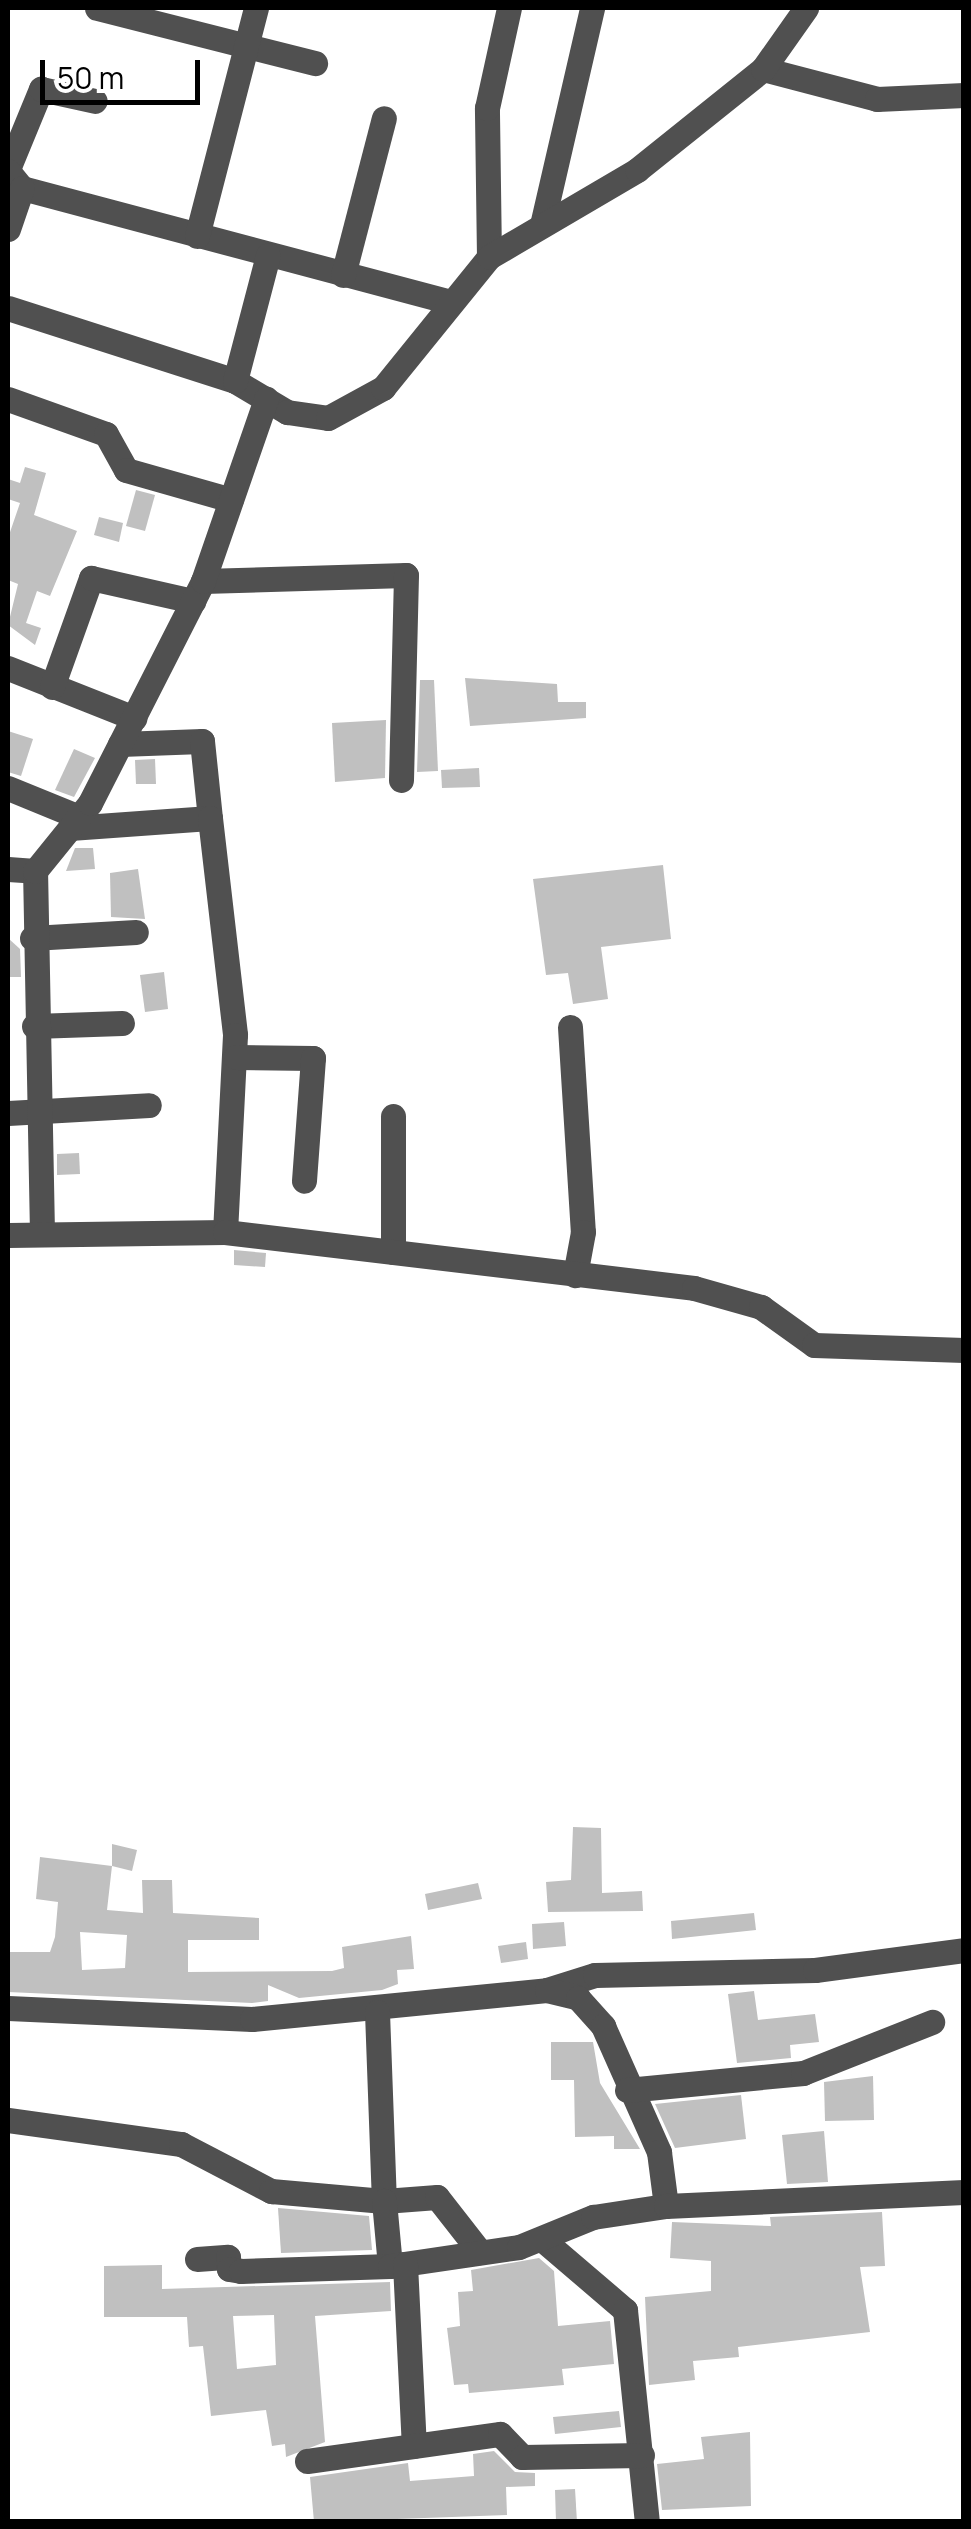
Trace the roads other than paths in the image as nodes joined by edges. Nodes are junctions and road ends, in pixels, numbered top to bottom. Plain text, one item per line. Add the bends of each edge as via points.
1 (97, 8) edge
2 (256, 8) edge
3 (509, 8) edge
4 (592, 8) edge
5 (806, 8) edge
6 (247, 43) junction
7 (315, 63) dead end
8 (764, 69) junction
9 (964, 95) edge
10 (94, 101) dead end
11 (384, 118) dead end
12 (12, 176) edge
13 (542, 224) junction
14 (8, 229) edge
15 (196, 236) junction
16 (268, 255) junction
17 (488, 257) junction
18 (343, 275) junction
19 (451, 302) junction
20 (8, 308) edge
21 (234, 382) junction
22 (8, 399) edge
23 (266, 399) junction
24 (231, 500) junction
25 (198, 591) junction
26 (8, 668) edge
27 (52, 687) junction
28 (134, 718) junction
29 (120, 744) junction
30 (401, 780) dead end
31 (8, 788) edge
32 (210, 818) junction
33 (74, 822) junction
34 (8, 869) edge
35 (35, 872) junction
36 (136, 932) dead end
37 (32, 938) junction
38 (8, 1010) edge
39 (34, 1015) junction
40 (122, 1022) dead end
41 (570, 1027) dead end
42 (236, 1057) junction
43 (149, 1105) dead end
44 (37, 1110) junction
45 (8, 1113) edge
46 (393, 1116) dead end
47 (304, 1181) dead end
48 (224, 1232) junction
49 (42, 1233) junction
50 (8, 1235) edge
51 (394, 1252) junction
52 (576, 1275) junction
53 (964, 1350) edge
54 (964, 1950) edge
55 (547, 1990) junction
56 (8, 2008) edge
57 (377, 2012) junction
58 (932, 2022) dead end
59 (627, 2090) junction
60 (8, 2120) edge
61 (964, 2192) edge
62 (384, 2201) junction
63 (666, 2206) junction
64 (543, 2240) junction
65 (480, 2252) junction
66 (197, 2259) dead end
67 (397, 2265) junction
68 (414, 2446) junction
69 (642, 2455) junction
70 (306, 2461) dead end
71 (646, 2522) edge

1 - 6 street
2 - 6 street
3 - 17 street via 487,108
4 - 13 street
5 - 8 street
6 - 7 street
6 - 15 street
8 - 9 street via 877,99
8 - 13 street via 637,170
10 - 12 street via 40,89
11 - 18 street
12 - 14 street
12 - 15 street
13 - 17 street
15 - 16 street
16 - 18 street
16 - 21 street
17 - 19 street
18 - 19 street
19 - 23 street via 383,388 356,406 308,418
20 - 21 street
21 - 23 street
22 - 24 street via 106,434 126,470
23 - 24 street
24 - 25 street
25 - 27 street via 91,578
25 - 28 street
25 - 30 street via 406,575 413,594 397,725
26 - 27 street
27 - 28 street
28 - 29 street
29 - 32 street via 202,741
29 - 33 street
31 - 33 street
32 - 33 street
32 - 42 street
33 - 35 street
34 - 35 street
35 - 37 street
36 - 37 street
37 - 39 street
38 - 39 street
39 - 40 street
39 - 44 street
41 - 52 street via 583,1232
42 - 47 street via 313,1058
42 - 48 street
43 - 44 street
44 - 45 street
44 - 49 street
46 - 51 street
48 - 49 street
48 - 51 street
49 - 50 street
51 - 52 street
52 - 53 street via 738,1300 814,1344
54 - 55 street via 815,1970 595,1974
55 - 57 street
55 - 59 street via 589,2008
56 - 57 street via 252,2019
57 - 62 street
58 - 59 street via 804,2073
59 - 63 street via 658,2152
60 - 62 street via 181,2144 271,2191
61 - 63 street
62 - 65 street via 438,2197
62 - 67 street
63 - 64 street via 593,2218
64 - 65 street
64 - 69 street via 625,2310
65 - 67 street
66 - 67 street via 228,2257 229,2269 241,2271
67 - 68 street
68 - 69 street via 500,2434 522,2458
68 - 70 street
69 - 71 street

